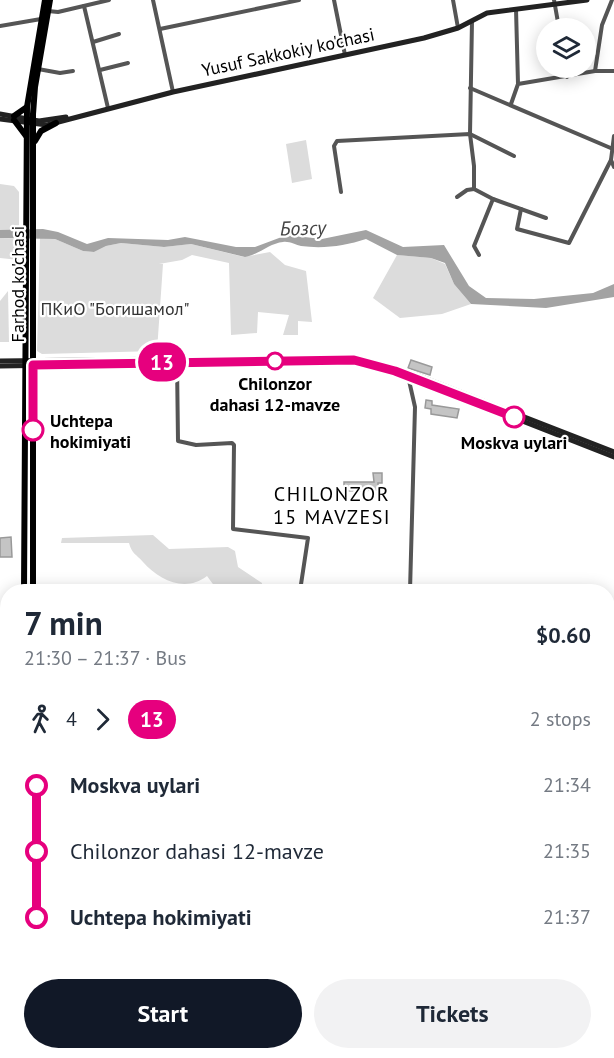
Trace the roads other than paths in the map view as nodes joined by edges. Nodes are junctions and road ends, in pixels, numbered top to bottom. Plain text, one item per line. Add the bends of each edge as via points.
1 (45, 0) edge
2 (51, 0) edge
3 (109, 0) edge
4 (153, 0) edge
5 (298, 0) edge
6 (334, 0) edge
7 (453, 0) edge
8 (587, 0) edge
9 (612, 0) edge
10 (554, 2) edge
11 (84, 6) junction
12 (516, 9) junction
13 (48, 11) junction
14 (557, 18) edge
15 (41, 20) junction
16 (472, 20) junction
17 (0, 26) edge
18 (458, 28) junction
19 (160, 29) junction
20 (119, 34) dead end
21 (93, 42) junction
22 (345, 55) junction
23 (128, 63) dead end
24 (38, 69) junction
25 (100, 70) junction
26 (73, 71) dead end
27 (596, 71) joint
28 (614, 71) edge
29 (560, 78) edge
30 (518, 84) junction
31 (470, 88) junction
32 (173, 92) junction
33 (511, 105) junction
34 (27, 107) junction
35 (108, 108) junction
36 (0, 117) edge
37 (14, 118) junction
38 (30, 122) junction
39 (56, 123) junction
40 (470, 134) junction
41 (614, 136) edge
42 (27, 140) junction
43 (33, 144) junction
44 (612, 149) junction
45 (514, 156) dead end
46 (611, 160) junction
47 (614, 167) edge
48 (474, 189) junction
49 (341, 192) dead end
50 (29, 193) junction
51 (457, 197) dead end
52 (493, 199) junction
53 (521, 209) junction
54 (546, 218) dead end
55 (479, 255) dead end
56 (28, 284) junction
57 (0, 361) edge
58 (33, 362) junction
59 (177, 362) junction
60 (25, 363) junction
61 (0, 366) edge
62 (408, 374) junction
63 (614, 454) edge
64 (24, 584) edge
65 (33, 584) edge
66 (301, 584) edge
67 (410, 584) edge

1 - 15 main road
2 - 13 main road
3 - 11 street
4 - 19 street
5 - 19 street
6 - 22 street
7 - 18 street
8 - 10 main road, Yusuf Sakkokiy ko'chasi
9 - 27 street via 602,25
10 - 12 main road, Yusuf Sakkokiy ko'chasi
10 - 14 street
11 - 13 street
11 - 21 street
12 - 16 main road, Yusuf Sakkokiy ko'chasi via 487,13
12 - 30 street
13 - 24 main road
15 - 17 street
15 - 34 main road
16 - 18 main road, Yusuf Sakkokiy ko'chasi
16 - 31 street
18 - 22 main road, Yusuf Sakkokiy ko'chasi
19 - 32 street
20 - 21 street
21 - 25 street
22 - 32 main road, Yusuf Sakkokiy ko'chasi
23 - 25 street
24 - 26 street
24 - 38 main road
25 - 35 street
27 - 28 street
29 - 30 street
30 - 33 street
31 - 33 street
31 - 40 street
32 - 35 main road, Yusuf Sakkokiy ko'chasi
33 - 44 street
34 - 37 main road
34 - 38 main road
35 - 38 main road, Yusuf Sakkokiy ko'chasi
35 - 39 main road, Yusuf Sakkokiy ko'chasi
36 - 37 main road, Yusuf Sakkokiy ko'chasi
37 - 38 main road, Yusuf Sakkokiy ko'chasi
37 - 42 main road
38 - 39 main road, Yusuf Sakkokiy ko'chasi
38 - 42 main road
38 - 43 main road
39 - 43 main road via 40,131
40 - 45 street
40 - 48 street
40 - 49 street via 337,141 334,146
41 - 44 street
42 - 50 main road
43 - 50 main road
44 - 46 street
46 - 47 street
46 - 53 street via 569,243 517,229
48 - 51 street
48 - 52 street
50 - 56 main road, Farhod ko'chasi
52 - 53 street
52 - 55 street via 474,246
53 - 54 street
56 - 58 main road, Farhod ko'chasi
56 - 60 main road, Farhod ko'chasi
57 - 60 main road
58 - 59 main road
58 - 60 main road
58 - 62 main road via 354,357
58 - 65 main road, Farhod ko'chasi
59 - 62 main road via 354,360
59 - 66 street via 178,441 234,445 233,529 308,538
60 - 61 main road
60 - 64 main road, Farhod ko'chasi
62 - 63 main road
62 - 67 street via 415,407

